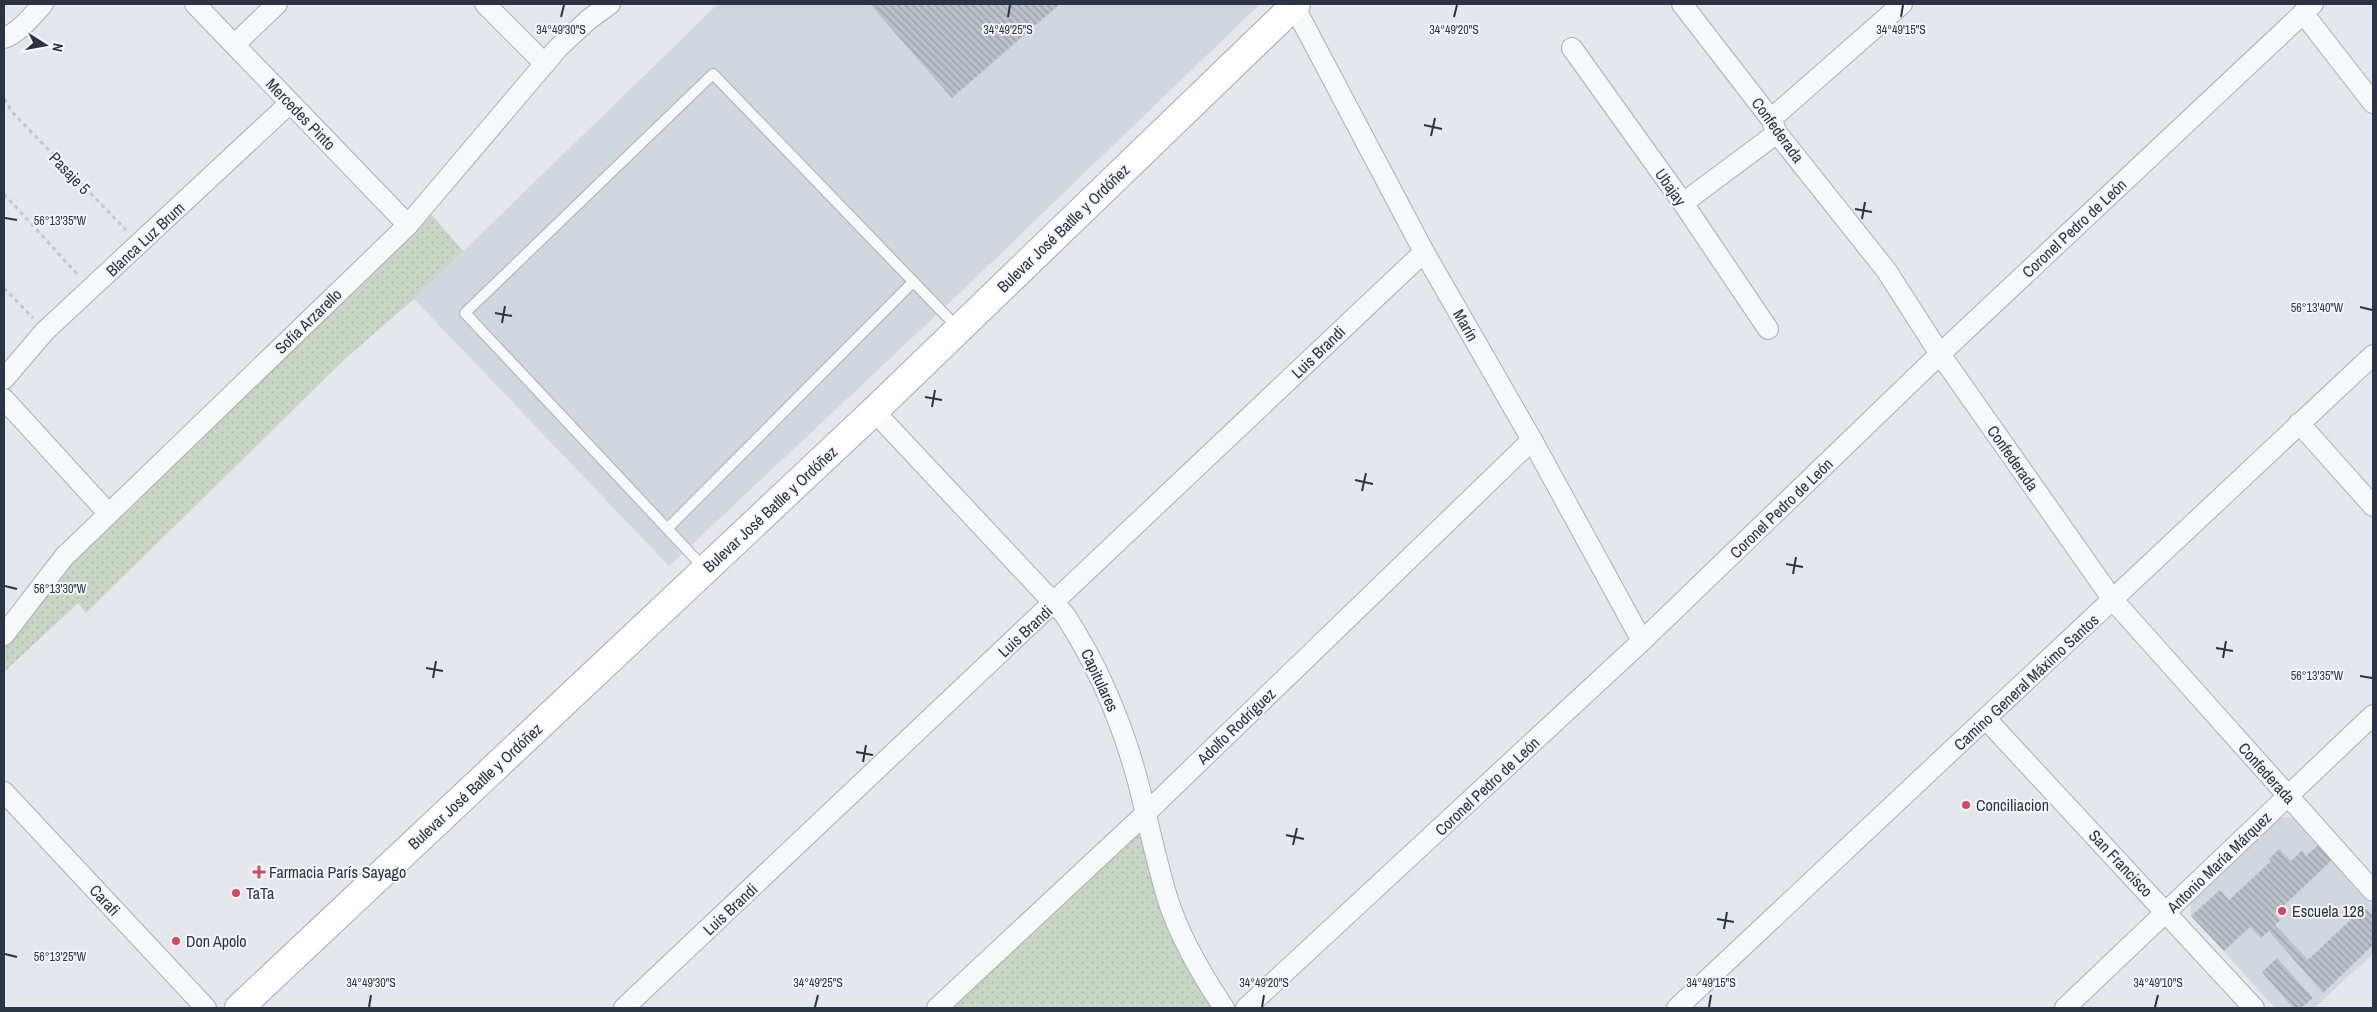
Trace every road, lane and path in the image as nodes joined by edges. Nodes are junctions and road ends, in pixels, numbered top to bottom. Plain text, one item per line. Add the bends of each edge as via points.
1 (43, 4) edge
2 (195, 4) edge
3 (277, 4) edge
4 (485, 4) edge
5 (610, 4) edge
6 (1682, 4) edge
7 (1902, 4) edge
8 (1295, 5) edge
9 (2308, 8) edge
10 (4, 38) edge
11 (235, 44) junction
12 (1572, 48) dead end
13 (545, 64) junction
14 (4, 99) edge
15 (290, 103) junction
16 (2373, 103) edge
17 (1774, 126) junction
18 (4, 194) edge
19 (1683, 204) junction
20 (408, 225) junction
21 (140, 244) junction
22 (1424, 252) junction
23 (913, 282) junction
24 (4, 288) edge
25 (91, 288) junction
26 (958, 329) junction
27 (1768, 329) dead end
28 (45, 331) junction
29 (1940, 354) junction
30 (2373, 355) edge
31 (4, 379) edge
32 (4, 399) edge
33 (874, 411) junction
34 (2299, 424) junction
35 (1532, 440) junction
36 (2373, 506) edge
37 (108, 513) junction
38 (668, 528) junction
39 (706, 569) junction
40 (2113, 600) junction
41 (1054, 603) junction
42 (4, 635) edge
43 (1642, 642) junction
44 (2373, 715) edge
45 (1986, 719) junction
46 (4, 792) edge
47 (2288, 796) junction
48 (1145, 814) junction
49 (2373, 891) edge
50 (2166, 912) junction
51 (206, 1008) edge
52 (240, 1008) edge
53 (624, 1008) edge
54 (937, 1008) edge
55 (1224, 1008) edge
56 (1246, 1008) edge
57 (1677, 1008) edge
58 (2065, 1008) edge
59 (2254, 1008) edge

1 - 10 street via 26,23
2 - 11 street, Mercedes Pinto
3 - 11 street
4 - 13 street
5 - 13 street, Sofía Arzarello via 588,20
6 - 17 street, Confederada
7 - 17 street
8 - 22 street, Marín
8 - 26 main road, Bulevar José Batlle y Ordóñez
9 - 16 street
9 - 29 street, Coronel Pedro de León
11 - 15 street, Mercedes Pinto
12 - 19 street, Ubajay
13 - 20 street, Sofía Arzarello
14 - 21 path, Pasaje 5 via 13,113
15 - 20 street, Mercedes Pinto
15 - 21 street, Blanca Luz Brum
17 - 19 street
17 - 29 street, Confederada via 1886,270
18 - 25 path
19 - 27 street, Ubajay
20 - 37 street, Sofía Arzarello
21 - 25 street, Blanca Luz Brum
22 - 35 street, Marín
22 - 41 street, Luis Brandi
23 - 26 lane
23 - 38 lane
23 - 38 lane via 714,74 465,313
24 - 28 path
25 - 28 street, Blanca Luz Brum
26 - 33 main road, Bulevar José Batlle y Ordóñez
28 - 31 street, Blanca Luz Brum
29 - 40 street, Confederada
29 - 43 street, Coronel Pedro de León
30 - 34 street, Camino General Máximo Santos
32 - 37 street
33 - 39 main road, Bulevar José Batlle y Ordóñez
33 - 41 street, Capitulares
34 - 36 street
34 - 40 street, Camino General Máximo Santos
35 - 43 street, Marín
35 - 48 street, Adolfo Rodríguez
37 - 42 street, Sofía Arzarello via 64,557
38 - 39 lane
39 - 52 main road, Bulevar José Batlle y Ordóñez
40 - 45 street, Camino General Máximo Santos
40 - 47 street, Confederada
41 - 48 street, Capitulares via 1085,646 1118,718
41 - 53 street, Luis Brandi
43 - 56 street, Coronel Pedro de León
44 - 47 street, Antonio María Márquez
45 - 50 street, San Francisco
45 - 57 street, Camino General Máximo Santos
46 - 51 street, Carafi
47 - 49 street, Confederada
47 - 50 street, Antonio María Márquez
48 - 54 street, Adolfo Rodríguez
48 - 55 street, Capitulares via 1175,919
50 - 58 street, Antonio María Márquez
50 - 59 street, San Francisco

